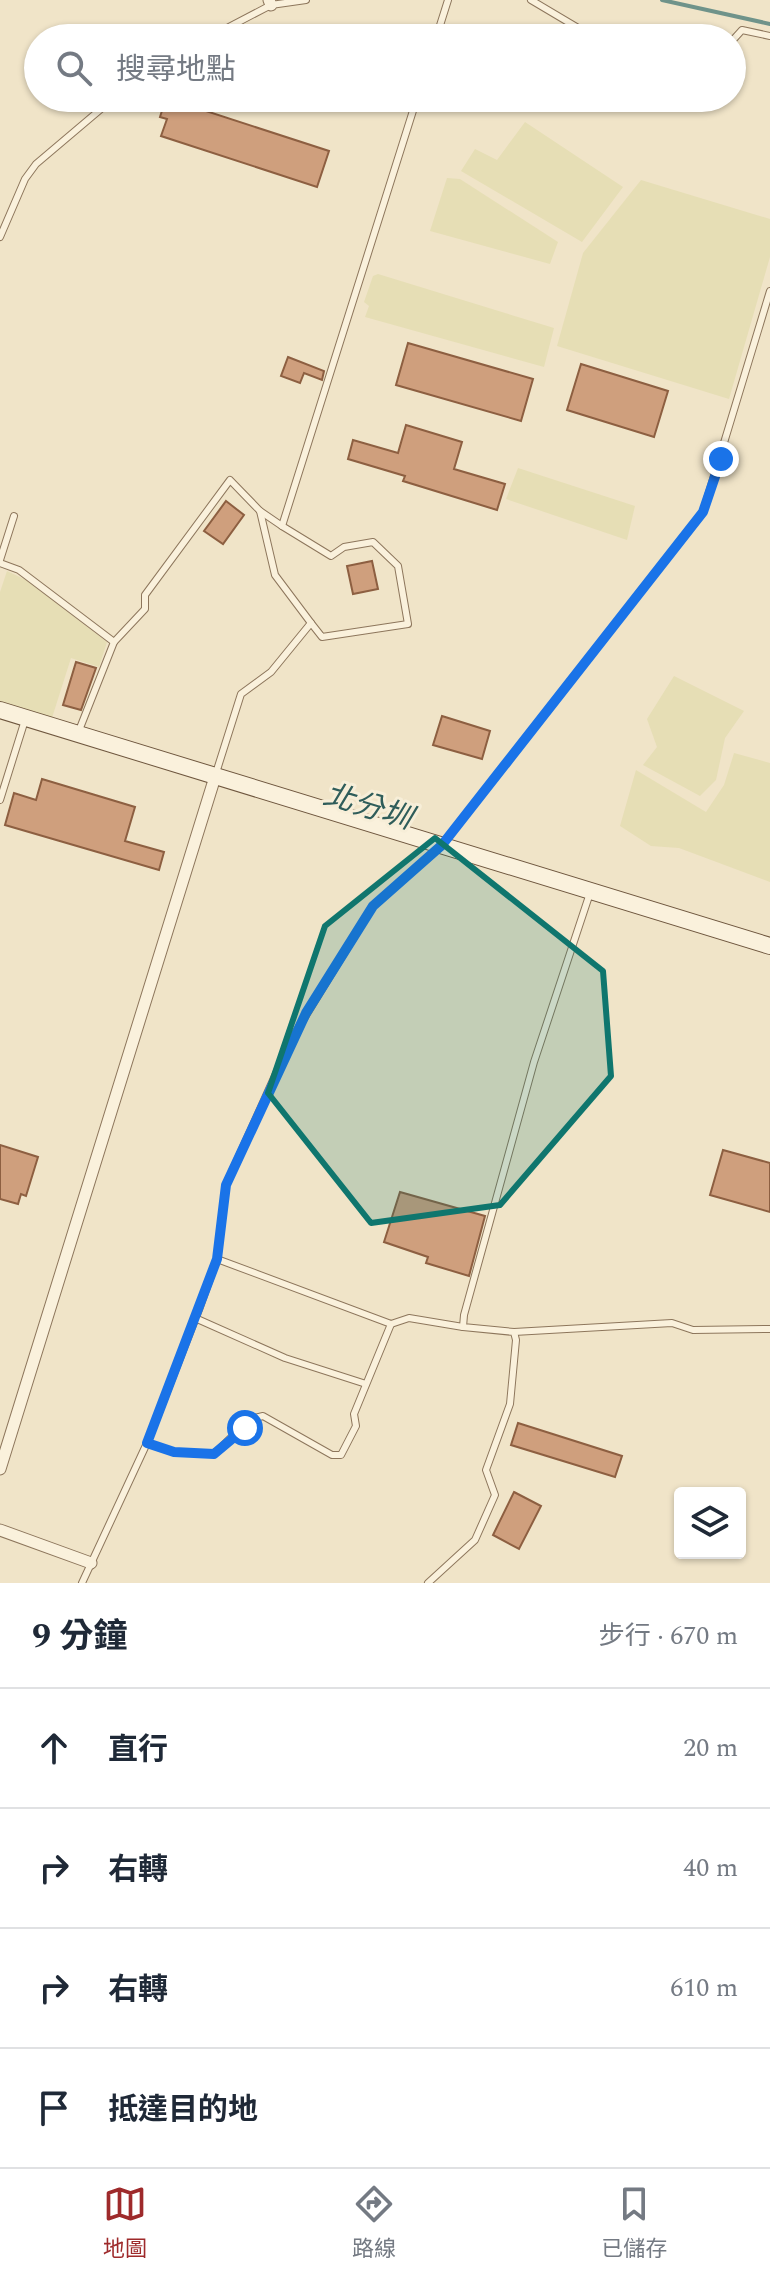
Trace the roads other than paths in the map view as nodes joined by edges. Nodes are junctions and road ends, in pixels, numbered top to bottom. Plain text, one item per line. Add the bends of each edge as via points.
1 (306, 0) edge
2 (448, 0) edge
3 (531, 0) edge
4 (270, 3) edge
5 (233, 24) edge
6 (440, 24) edge
7 (571, 24) edge
8 (746, 31) edge
9 (770, 36) edge
10 (97, 112) edge
11 (413, 112) edge
12 (0, 237) edge
13 (770, 291) edge
14 (260, 511) junction
15 (14, 516) dead end
16 (282, 526) junction
17 (0, 561) edge
18 (311, 623) junction
19 (114, 642) junction
20 (0, 710) edge
21 (23, 725) junction
22 (77, 734) junction
23 (213, 783) junction
24 (0, 800) edge
25 (442, 845) junction
26 (588, 897) junction
27 (770, 946) edge
28 (217, 1259) junction
29 (195, 1318) junction
30 (391, 1324) junction
31 (463, 1327) junction
32 (770, 1329) edge
33 (514, 1332) junction
34 (366, 1384) junction
35 (147, 1443) junction
36 (0, 1469) edge
37 (0, 1530) edge
38 (91, 1563) junction
39 (82, 1583) edge
40 (428, 1583) edge

1 - 4 lane
2 - 6 lane
3 - 7 lane
4 - 5 lane
8 - 9 lane
10 - 12 lane via 36,164
11 - 16 lane
13 - 25 lane via 703,512
14 - 16 lane
14 - 18 lane via 275,575
14 - 19 lane via 230,480 145,595 145,609
15 - 17 lane
16 - 18 lane via 331,556 344,547 373,542 398,566 408,624 322,637
17 - 19 lane
18 - 23 lane via 271,672 241,694
19 - 22 lane
20 - 21 street
21 - 22 street
21 - 24 lane
22 - 23 street
23 - 25 street
23 - 36 street
25 - 26 street
25 - 28 lane via 364,917 291,1040 226,1185
26 - 27 street
26 - 31 lane via 534,1062
28 - 29 lane
28 - 30 lane
29 - 34 lane via 285,1358
29 - 35 lane
30 - 31 lane via 409,1318
30 - 34 lane
31 - 33 lane
32 - 33 lane via 693,1330 672,1323
33 - 40 lane via 510,1404 486,1470 495,1495 475,1540
34 - 35 lane via 354,1414 356,1426 336,1457 263,1416 250,1419 214,1454 174,1452
35 - 38 lane
37 - 38 street
38 - 39 lane

